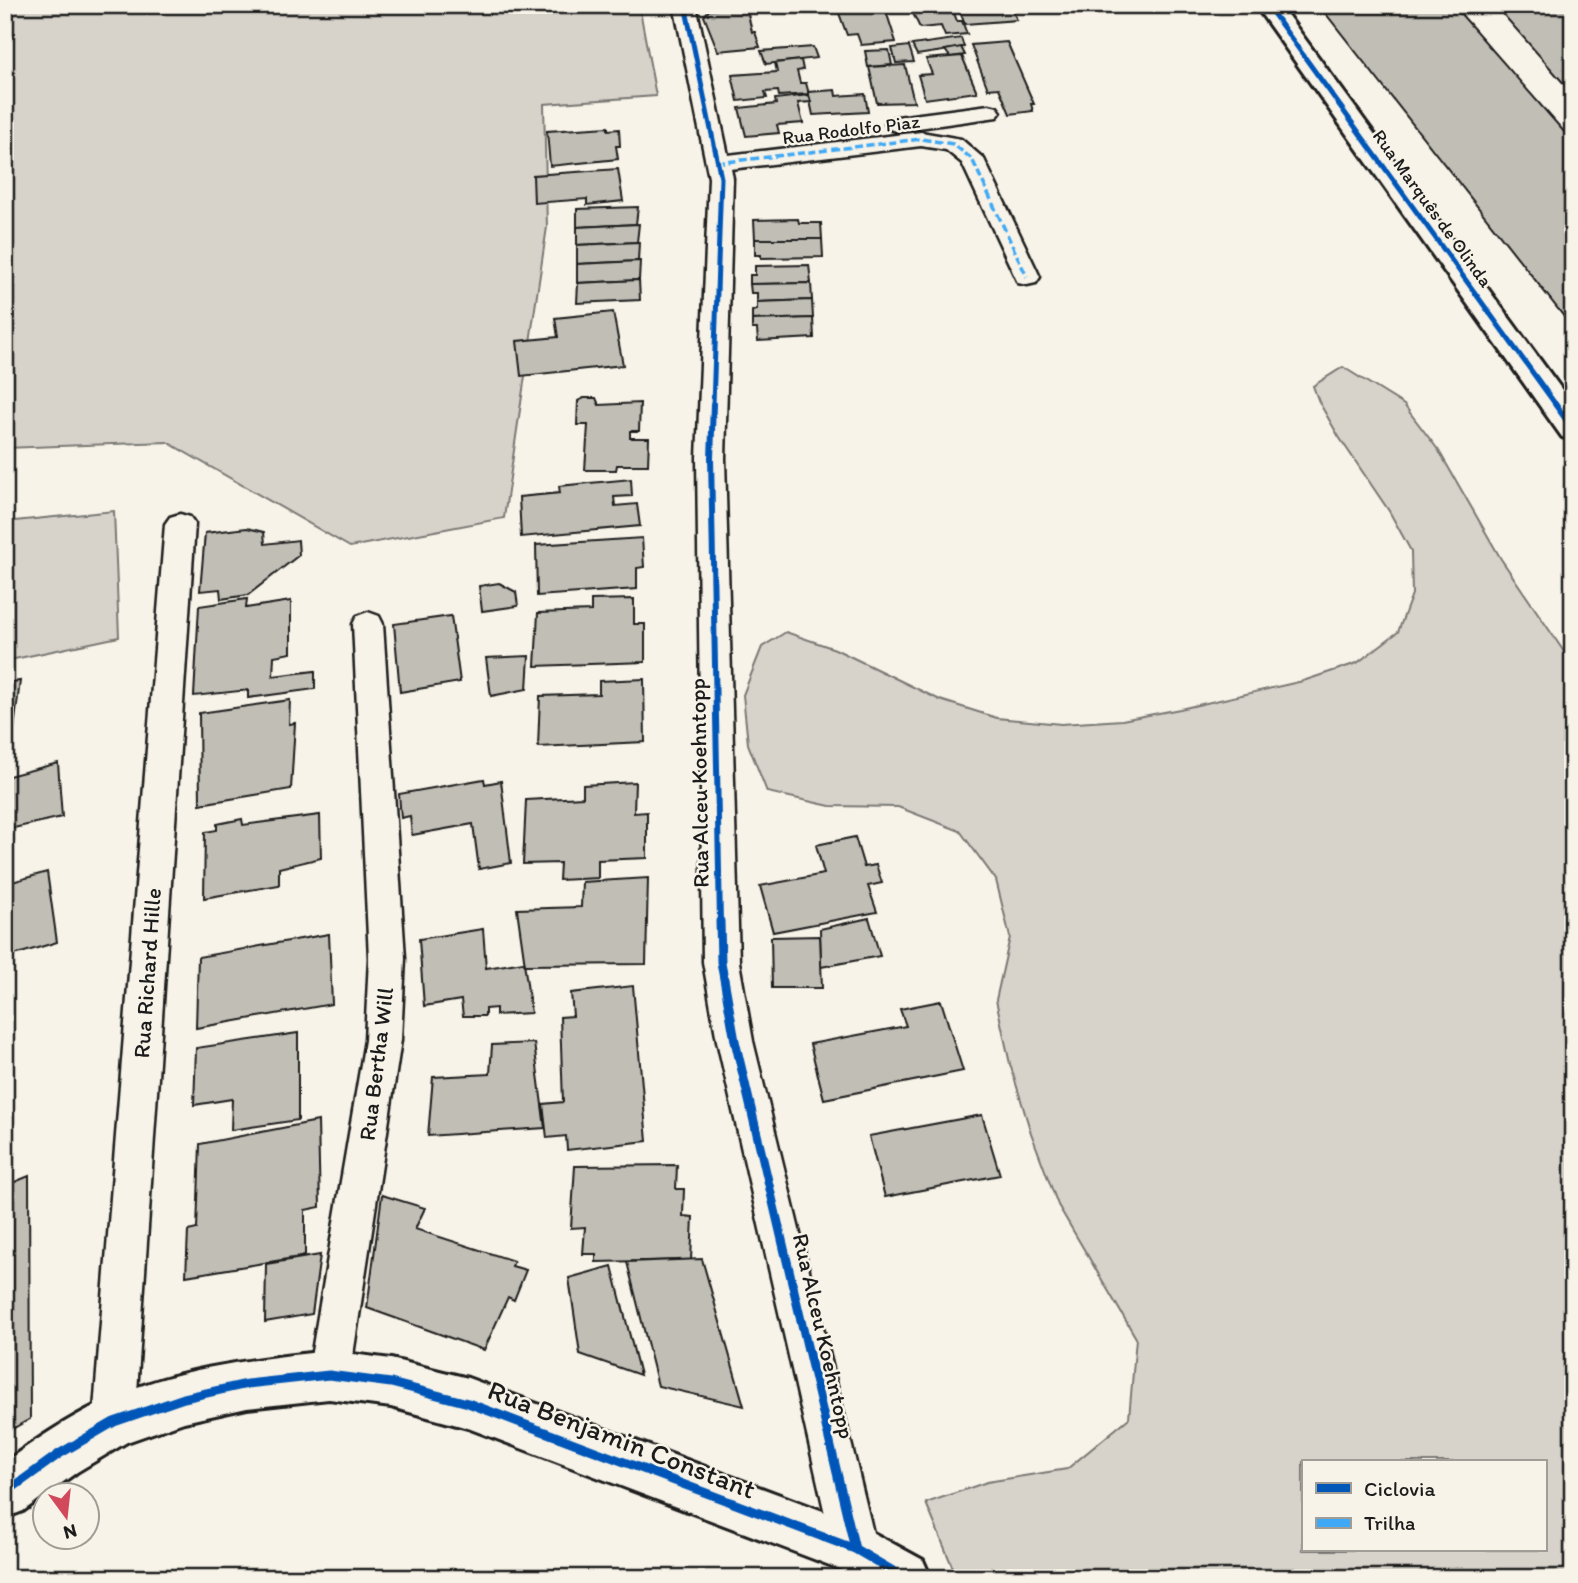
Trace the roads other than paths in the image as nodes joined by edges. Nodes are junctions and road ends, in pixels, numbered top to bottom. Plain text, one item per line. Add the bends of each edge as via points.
1 (685, 5) edge
2 (1267, 5) edge
3 (989, 112) dead end
4 (716, 155) junction
5 (1027, 277) dead end
6 (1573, 429) edge
7 (180, 524) dead end
8 (368, 624) dead end
9 (329, 1375) junction
10 (114, 1422) junction
11 (5, 1493) edge
12 (855, 1549) junction
13 (905, 1578) edge

1 - 4 street, Rua Alceu Koehntopp
2 - 6 main road, Rua Marquês de Olinda
3 - 4 street, Rua Rodolfo Piaz
4 - 5 street via 921,139 953,144 972,159
4 - 12 street, Rua Alceu Koehntopp via 721,178 711,458 721,962 735,1041
7 - 10 street, Rua Richard Hille
8 - 9 street, Rua Bertha Will via 387,958 384,1026
9 - 10 main road, Rua Benjamin Constant via 247,1384 184,1398
9 - 12 main road, Rua Benjamin Constant via 391,1383 468,1403
10 - 11 main road, Rua Benjamin Constant
12 - 13 main road, Rua Benjamin Constant

